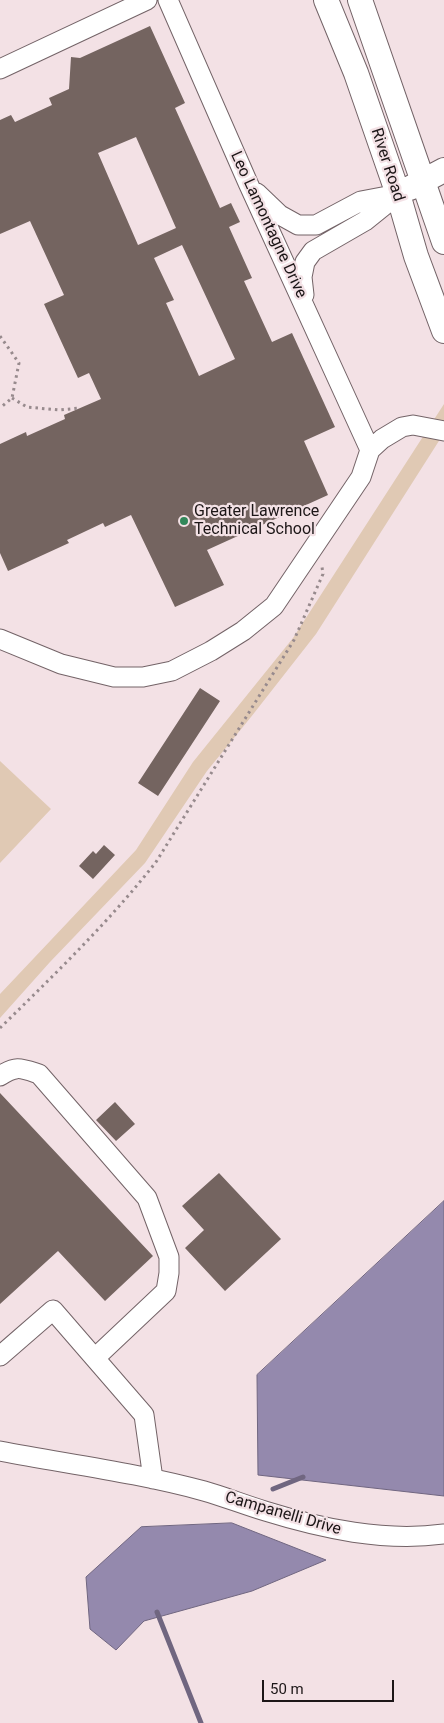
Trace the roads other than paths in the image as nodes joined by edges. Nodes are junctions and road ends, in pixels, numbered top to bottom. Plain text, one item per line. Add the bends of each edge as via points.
1 (146, 0) edge
2 (168, 0) edge
3 (326, 0) edge
4 (360, 0) edge
5 (0, 69) edge
6 (434, 176) edge
7 (248, 183) junction
8 (398, 194) junction
9 (444, 242) edge
10 (305, 304) junction
11 (444, 331) edge
12 (444, 431) edge
13 (370, 450) junction
14 (0, 639) edge
15 (0, 1076) edge
16 (0, 1356) edge
17 (95, 1358) junction
18 (0, 1451) edge
19 (153, 1479) junction
20 (444, 1534) edge

1 - 5 street
2 - 7 street, Leo Lamontagne Drive
3 - 8 main road, River Road via 356,73
4 - 6 main road, River Road
6 - 8 main road
6 - 9 main road, River Road
7 - 8 street via 280,215 298,225 316,225 361,201
7 - 10 street, Leo Lamontagne Drive
8 - 10 street via 365,221 313,251 305,262 302,277
8 - 11 main road, River Road via 416,256
10 - 13 street, Leo Lamontagne Drive
12 - 13 street via 413,425 402,427
13 - 14 street via 361,477 274,606 243,631 172,671 143,677 114,677 61,664
15 - 17 street via 11,1069 39,1074 147,1198 169,1257 166,1291
16 - 17 street via 53,1310
17 - 19 street via 144,1415
18 - 19 street, Campanelli Drive
19 - 20 street, Campanelli Drive via 345,1531 386,1535

